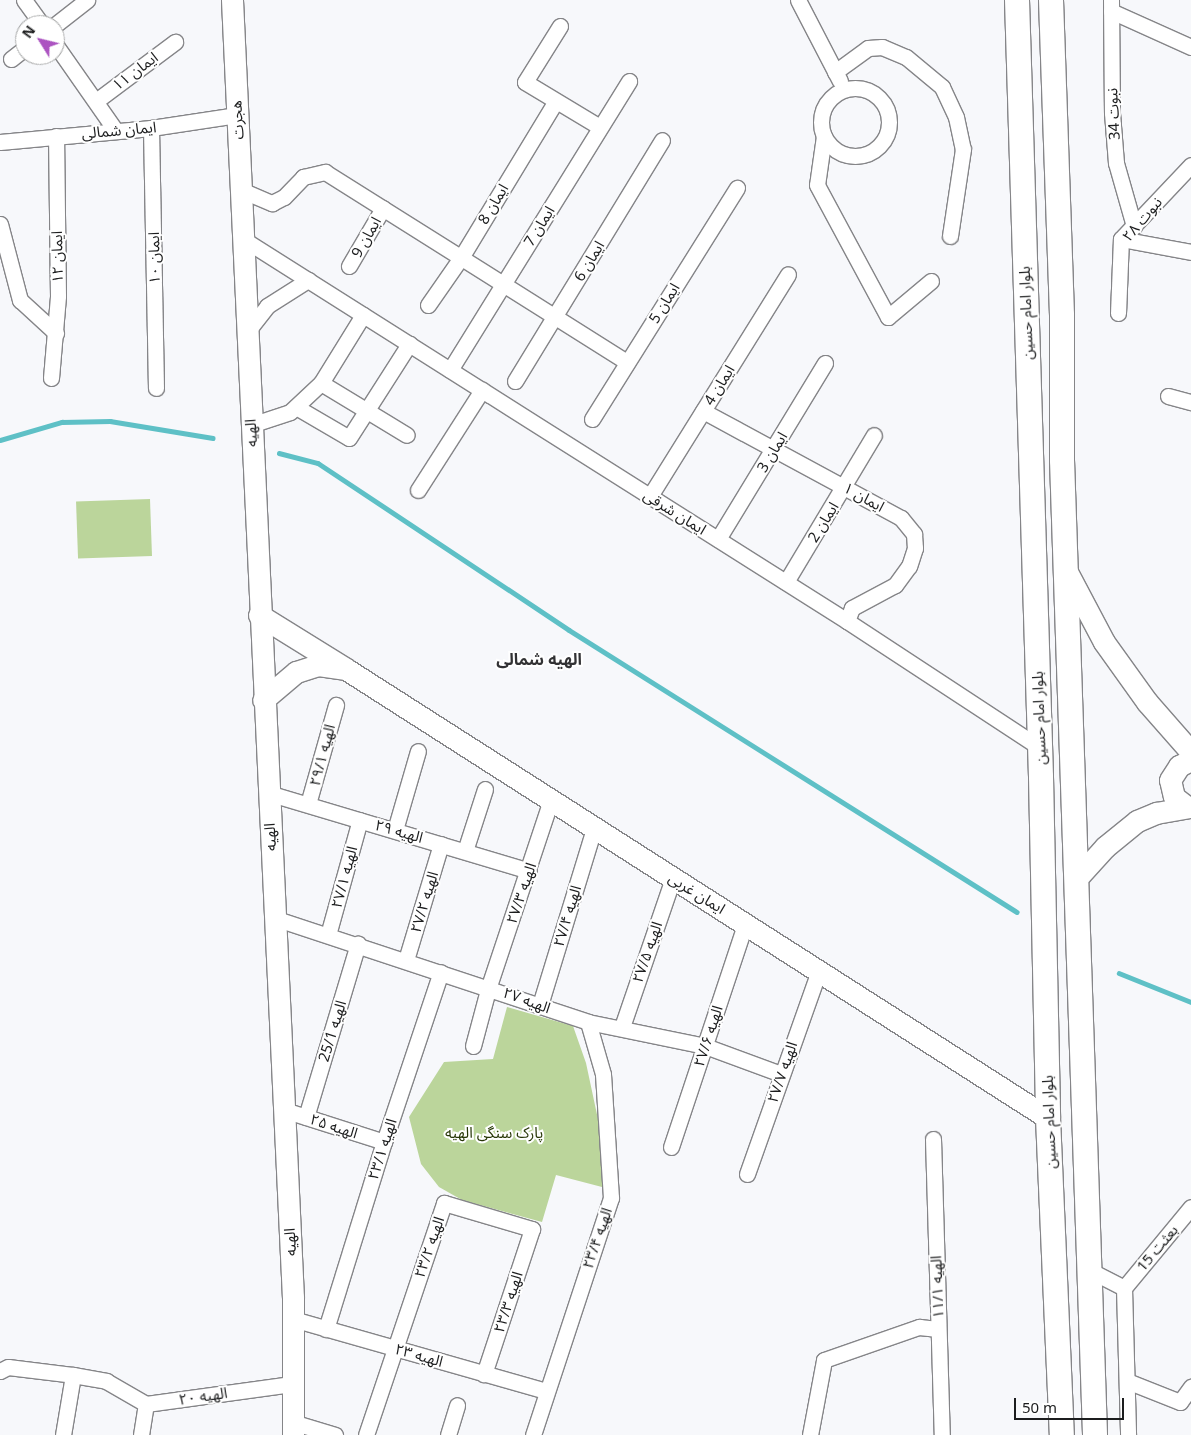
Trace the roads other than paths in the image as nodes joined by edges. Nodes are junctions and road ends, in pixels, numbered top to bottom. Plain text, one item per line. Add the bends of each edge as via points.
1 (24, 0) edge
2 (88, 0) edge
3 (232, 0) edge
4 (798, 0) edge
5 (1017, 0) edge
6 (1051, 0) edge
7 (1111, 6) edge
8 (35, 15) edge
9 (65, 17) edge
10 (560, 26) dead end
11 (175, 42) dead end
12 (1191, 47) edge
13 (15, 56) edge
14 (65, 58) edge
15 (11, 59) dead end
16 (835, 72) junction
17 (629, 81) dead end
18 (844, 89) junction
19 (96, 101) junction
20 (556, 101) junction
21 (237, 115) junction
22 (600, 127) junction
23 (151, 128) junction
24 (116, 131) junction
25 (56, 136) junction
26 (824, 136) junction
27 (662, 140) dead end
28 (0, 142) edge
29 (1191, 165) edge
30 (737, 188) dead end
31 (241, 190) junction
32 (383, 208) junction
33 (0, 224) edge
34 (1134, 226) junction
35 (950, 236) dead end
36 (243, 239) junction
37 (1121, 239) junction
38 (1191, 252) edge
39 (462, 256) junction
40 (349, 266) dead end
41 (788, 274) dead end
42 (308, 280) junction
43 (931, 281) dead end
44 (504, 282) junction
45 (428, 305) dead end
46 (1118, 313) dead end
47 (364, 315) junction
48 (556, 316) junction
49 (247, 332) junction
50 (56, 334) junction
51 (409, 344) junction
52 (627, 362) junction
53 (825, 363) dead end
54 (450, 370) junction
55 (50, 378) dead end
56 (515, 381) dead end
57 (321, 383) junction
58 (156, 388) dead end
59 (482, 390) junction
60 (1168, 396) dead end
61 (1191, 402) edge
62 (296, 407) junction
63 (367, 410) junction
64 (702, 411) junction
65 (592, 419) dead end
66 (251, 425) junction
67 (407, 435) dead end
68 (874, 435) dead end
69 (775, 448) junction
70 (845, 486) junction
71 (418, 490) dead end
72 (650, 496) junction
73 (718, 539) junction
74 (1066, 572) junction
75 (786, 582) junction
76 (260, 615) junction
77 (847, 621) junction
78 (346, 669) junction
79 (263, 700) junction
80 (336, 705) dead end
81 (1040, 748) junction
82 (418, 751) dead end
83 (1191, 752) edge
84 (1191, 760) edge
85 (485, 788) dead end
86 (268, 792) junction
87 (551, 800) junction
88 (308, 804) junction
89 (1189, 807) edge
90 (360, 820) junction
91 (594, 828) junction
92 (395, 830) junction
93 (441, 844) junction
94 (465, 851) junction
95 (529, 871) junction
96 (673, 878) junction
97 (1077, 878) junction
98 (274, 918) junction
99 (745, 924) junction
100 (328, 935) junction
101 (358, 944) junction
102 (406, 960) junction
103 (819, 971) junction
104 (442, 972) junction
105 (489, 986) junction
106 (540, 1004) junction
107 (588, 1022) junction
108 (622, 1027) junction
109 (474, 1046) dead end
110 (705, 1046) junction
111 (781, 1074) junction
112 (284, 1110) junction
113 (306, 1117) junction
114 (1048, 1118) junction
115 (933, 1139) dead end
116 (384, 1142) junction
117 (671, 1147) dead end
118 (748, 1174) dead end
119 (1191, 1207) edge
120 (532, 1229) joint
121 (1089, 1270) junction
122 (1124, 1288) junction
123 (293, 1319) junction
124 (326, 1328) junction
125 (938, 1329) junction
126 (394, 1348) junction
127 (0, 1371) edge
128 (484, 1374) junction
129 (72, 1375) junction
130 (1126, 1381) junction
131 (292, 1384) junction
132 (1191, 1388) edge
133 (545, 1391) junction
134 (146, 1404) junction
135 (457, 1406) dead end
136 (293, 1428) edge
137 (63, 1435) edge
138 (141, 1435) edge
139 (335, 1435) edge
140 (366, 1435) edge
141 (448, 1435) edge
142 (533, 1435) edge
143 (810, 1435) edge
144 (942, 1435) edge
145 (1062, 1435) edge
146 (1095, 1435) edge
147 (1128, 1435) edge

1 - 8 street
2 - 9 street
3 - 21 main road, هجرت
4 - 16 street
5 - 81 main road, بلوار امام حسین
6 - 74 main road
7 - 12 street
7 - 34 street, نبوت 34 via 1116,163
10 - 20 street via 525,82
11 - 19 street, ایمان ۱۱
13 - 15 street
14 - 19 street
16 - 18 street
16 - 35 street via 868,48 882,47 906,57 942,88 956,117 963,150
17 - 22 street, ایمان 7
18 - 26 street via 831,99 822,114
18 - 26 street via 866,89 884,102 888,113 887,134 881,144 862,156 840,152
19 - 24 street
20 - 22 street
20 - 39 street, ایمان 8
21 - 23 street, ایمان شمالی
21 - 31 main road, هجرت
22 - 44 street, ایمان 7
23 - 24 street, ایمان شمالی
23 - 58 street, ایمان ۱۰
24 - 25 street, ایمان شمالی
25 - 28 street, ایمان شمالی
25 - 50 street, ایمان ۱۲
26 - 43 street via 817,185 888,317
27 - 48 street, ایمان 6
29 - 34 street, نبوت ۲۸
30 - 52 street, ایمان 5
31 - 32 street via 272,203 303,177 326,172
31 - 36 main road, هجرت
32 - 39 street
32 - 40 street, ایمان 9
33 - 50 street via 20,300
34 - 37 street, نبوت ۲۸
36 - 42 street, ایمان شرقی
36 - 49 main road, الهیه
37 - 38 street
37 - 46 street, نبوت ۲۸
39 - 44 street
39 - 45 street, ایمان 8
41 - 64 street, ایمان 4
42 - 47 street, ایمان شرقی
42 - 49 street via 267,306
44 - 48 street
44 - 54 street, ایمان 7
47 - 51 street, ایمان شرقی
47 - 57 street
48 - 52 street
48 - 56 street, ایمان 6
49 - 66 main road, الهیه
50 - 55 street, ایمان ۱۲
51 - 54 street, ایمان شرقی
51 - 63 street
52 - 65 street, ایمان 5
53 - 69 street, ایمان 3
54 - 59 street, ایمان شرقی
57 - 62 street
57 - 63 street
59 - 71 street
59 - 72 street, ایمان شرقی
60 - 61 street
62 - 63 street via 349,438
62 - 66 street
63 - 67 street
64 - 69 street, ایمان ۱
64 - 72 street, ایمان 4
66 - 76 main road, الهیه
68 - 70 street, ایمان 2
69 - 70 street, ایمان ۱
69 - 73 street, ایمان 3
70 - 75 street, ایمان 2
70 - 77 street, ایمان ۱ via 901,518 914,534 915,548 909,566 895,585 852,608
72 - 73 street, ایمان شرقی
73 - 75 street, ایمان شرقی
74 - 83 main road via 1104,642 1153,709
74 - 97 main road
75 - 77 street, ایمان شرقی
76 - 78 main road, ایمان غربی
76 - 79 main road, الهیه
77 - 81 street, ایمان شرقی
78 - 79 main road via 318,665 296,672
78 - 87 main road, ایمان غربی
79 - 86 main road, الهیه
80 - 88 street, الهیه ۲۹/۱
81 - 114 main road, بلوار امام حسین
82 - 92 street
84 - 89 main road via 1179,766 1170,780 1174,797
85 - 94 street
86 - 88 street, الهیه ۲۹
86 - 98 main road, الهیه
87 - 91 main road, ایمان غربی
87 - 95 street, الهیه ۲۷/۳
88 - 90 street, الهیه ۲۹
89 - 97 main road via 1156,813 1137,821
90 - 92 street, الهیه ۲۹
90 - 100 street, الهیه ۲۷/۱
91 - 96 main road, ایمان غربی
91 - 106 street, الهیه ۲۷/۴
92 - 93 street, الهیه ۲۹
93 - 94 street, الهیه ۲۹
93 - 102 street, الهیه ۲۷/۲
94 - 95 street, الهیه ۲۹
95 - 105 street, الهیه ۲۷/۳
96 - 99 main road, ایمان غربی
96 - 108 street, الهیه ۲۷/۵
97 - 121 main road
98 - 100 street, الهیه ۲۷
98 - 112 main road, الهیه
99 - 103 main road, ایمان غربی
99 - 110 street, الهیه ۲۷/۶
100 - 101 street, الهیه ۲۷
101 - 102 street, الهیه ۲۷
101 - 113 street, الهیه 25/1
102 - 104 street, الهیه ۲۷
103 - 111 street, الهیه ۲۷/۷
103 - 114 main road, ایمان غربی
104 - 105 street, الهیه ۲۷
104 - 116 street, الهیه ۲۳/۱
105 - 106 street, الهیه ۲۷
105 - 109 street, الهیه ۲۷/۳
106 - 107 street, الهیه ۲۷
107 - 108 street, الهیه ۲۷
107 - 133 street, الهیه ۲۳/۴ via 603,1074 610,1198
108 - 110 street, الهیه ۲۷
110 - 111 street, الهیه ۲۷
110 - 117 street, الهیه ۲۷/۶
111 - 118 street, الهیه ۲۷/۷
112 - 113 street, الهیه ۲۵
112 - 123 main road, الهیه
113 - 116 street, الهیه ۲۵
114 - 145 main road, بلوار امام حسین
115 - 125 street, الهیه ۱۱/۱
116 - 124 street, الهیه ۲۳/۱
119 - 122 street, بعثت 15
120 - 126 street, الهیه ۲۳/۲ via 444,1203
120 - 128 street, الهیه ۲۳/۳
121 - 122 street
121 - 146 main road
122 - 130 street
123 - 124 street, الهیه ۲۳
123 - 131 main road, الهیه
124 - 126 street, الهیه ۲۳
125 - 143 street via 919,1327 824,1360
125 - 144 street, الهیه ۱۱/۱
126 - 128 street, الهیه ۲۳
126 - 140 street
127 - 129 street via 8,1367
128 - 133 street, الهیه ۲۳
129 - 134 street via 106,1381
129 - 137 street
130 - 132 street via 1180,1402
130 - 147 street
131 - 134 street, الهیه ۲۰
131 - 136 main road, الهیه
133 - 142 street, الهیه ۲۳/۴
134 - 138 street
135 - 141 street
136 - 139 street

